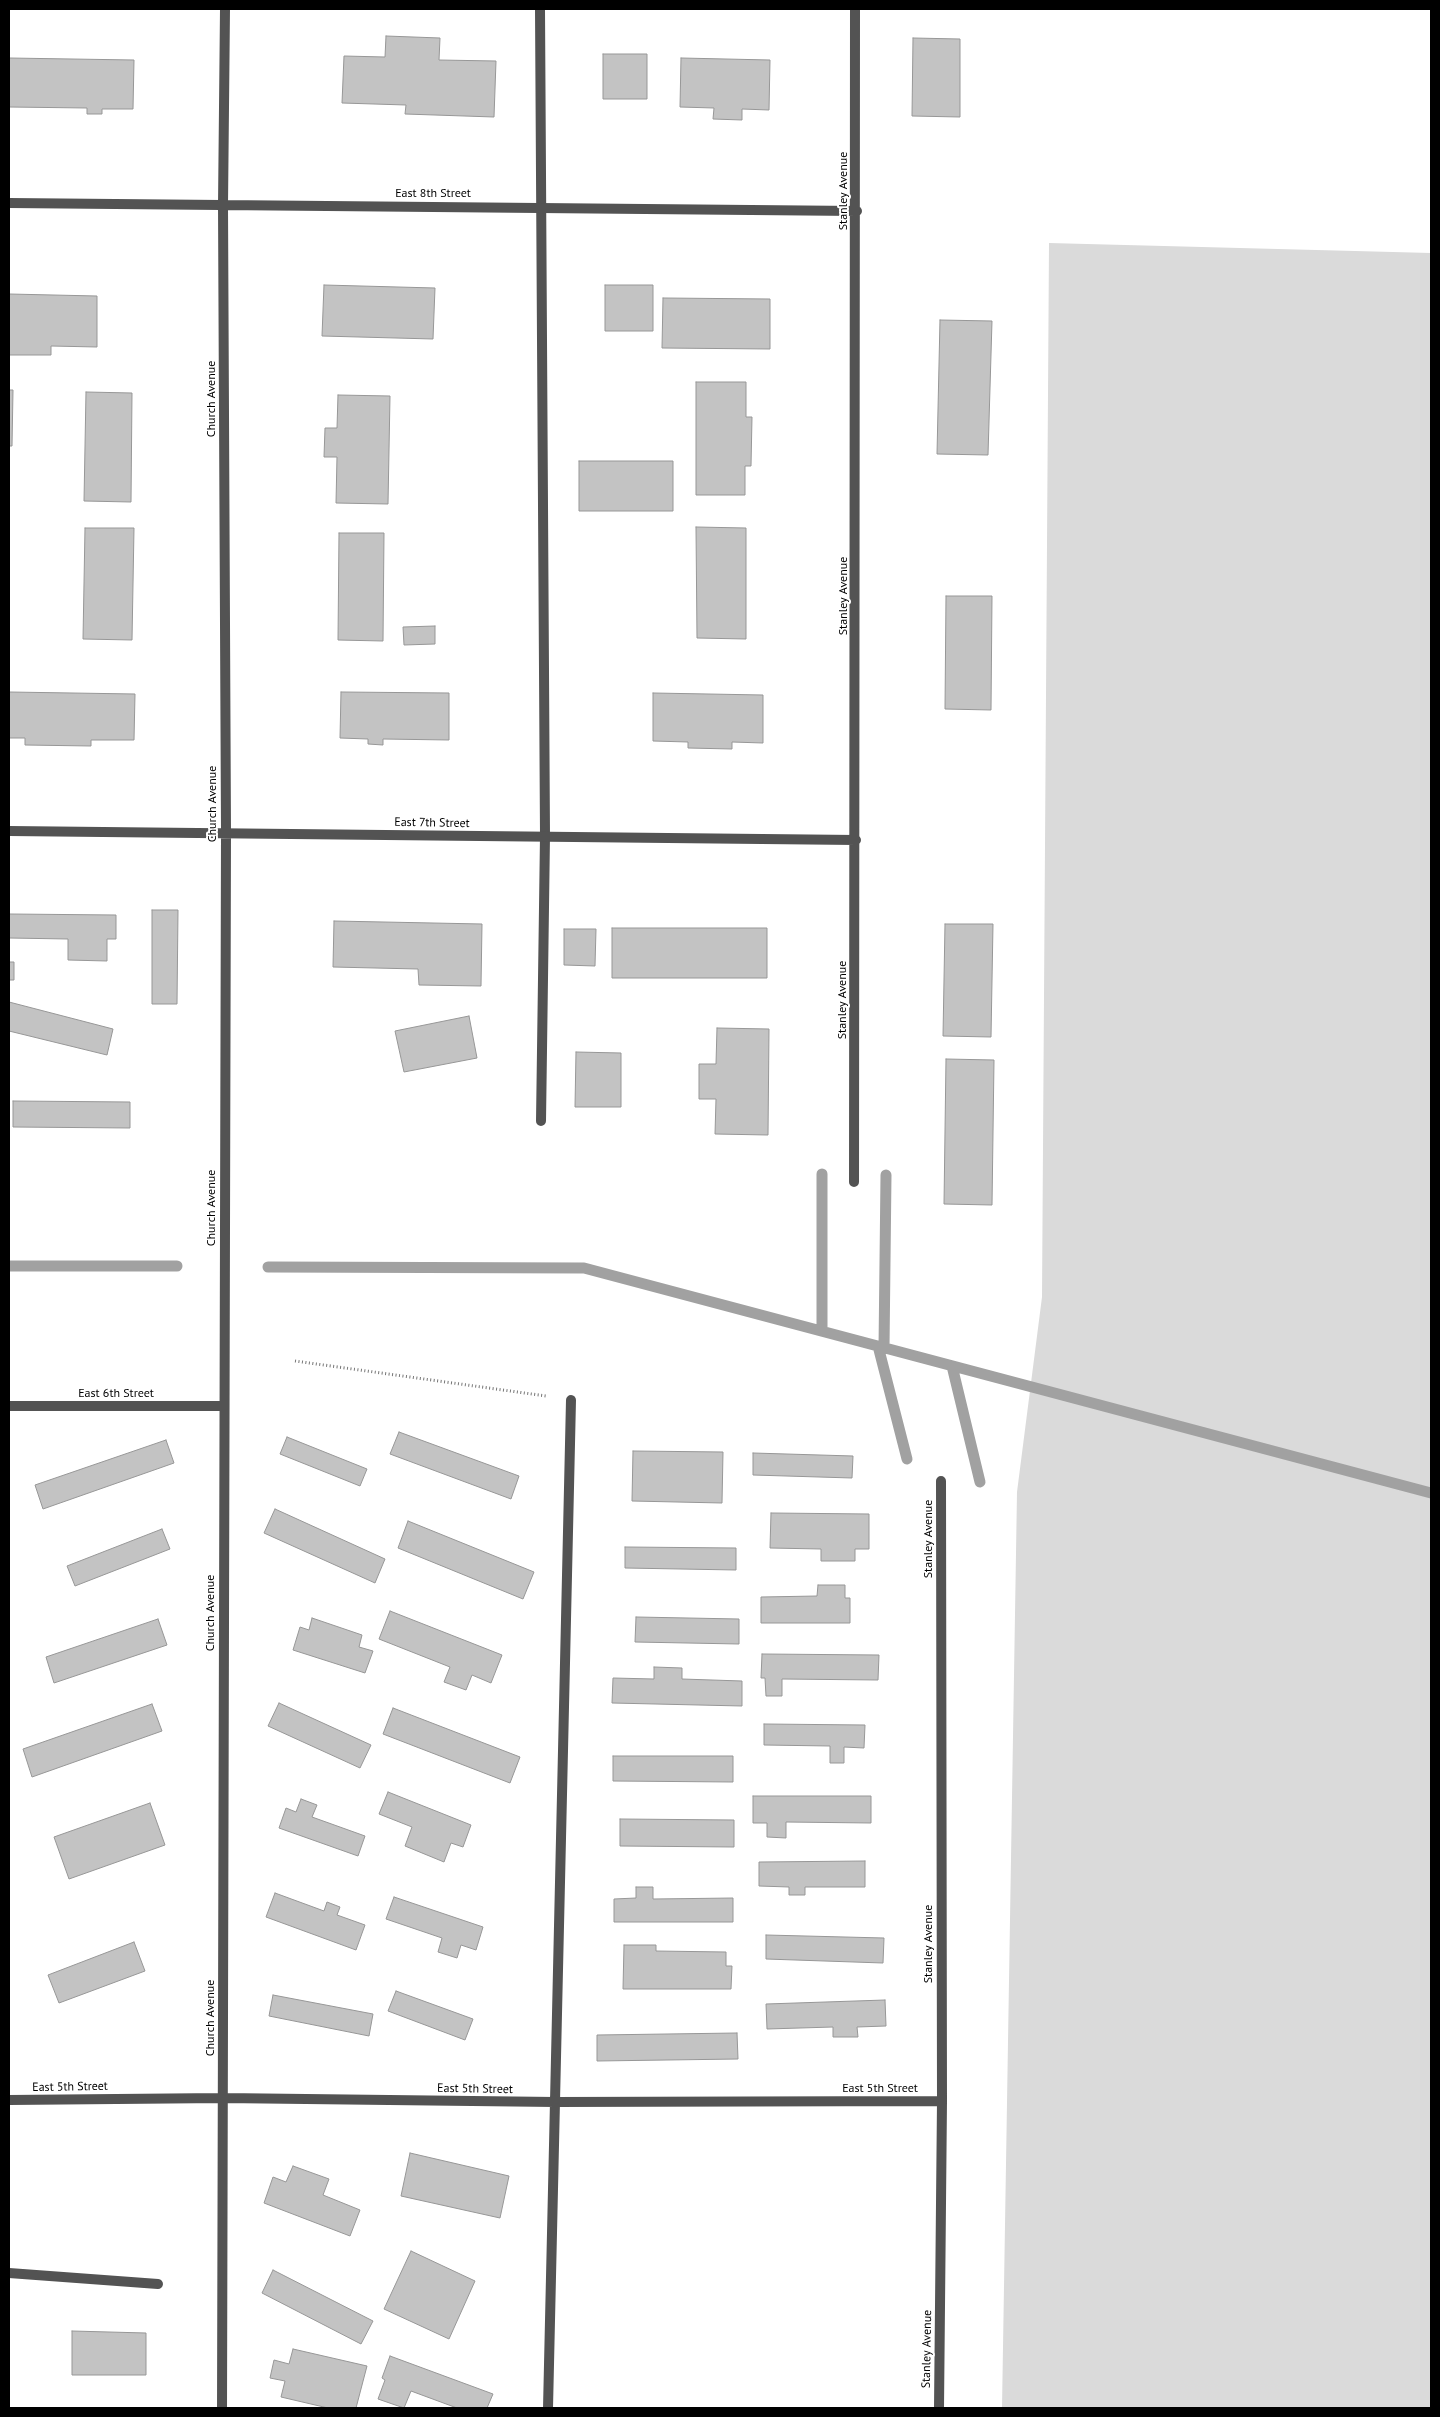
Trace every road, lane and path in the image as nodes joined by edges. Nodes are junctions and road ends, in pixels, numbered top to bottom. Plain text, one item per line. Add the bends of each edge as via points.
1 (225, 9) edge
2 (540, 9) edge
3 (855, 9) edge
4 (9, 203) edge
5 (223, 205) junction
6 (541, 208) junction
7 (857, 210) junction
8 (9, 831) edge
9 (226, 833) junction
10 (545, 836) junction
11 (856, 840) junction
12 (541, 1121) dead end
13 (854, 1182) dead end
14 (295, 1361) dead end
15 (571, 1400) joint
16 (9, 1406) edge
17 (223, 1406) junction
18 (941, 1480) dead end
19 (223, 2098) junction
20 (9, 2100) edge
21 (555, 2102) junction
22 (942, 2102) junction
23 (9, 2273) edge
24 (158, 2284) dead end
25 (222, 2408) edge
26 (548, 2408) edge
27 (939, 2408) edge

1 - 5 street, Church Avenue
2 - 6 street
3 - 7 street, Stanley Avenue
4 - 5 street, East 8th Street
5 - 6 street, East 8th Street
5 - 9 street, Church Avenue
6 - 7 street, East 8th Street
6 - 10 street
7 - 11 street, Stanley Avenue
8 - 9 street, East 7th Street
9 - 10 street, East 7th Street
9 - 17 street, Church Avenue
10 - 11 street, East 7th Street
10 - 12 street
11 - 13 street, Stanley Avenue
14 - 15 path
15 - 21 street
16 - 17 street, East 6th Street
17 - 19 street, Church Avenue
18 - 22 street, Stanley Avenue
19 - 20 street, East 5th Street
19 - 21 street, East 5th Street
19 - 25 street, Church Avenue
21 - 22 street, East 5th Street
21 - 26 street
22 - 27 street, Stanley Avenue
23 - 24 street

